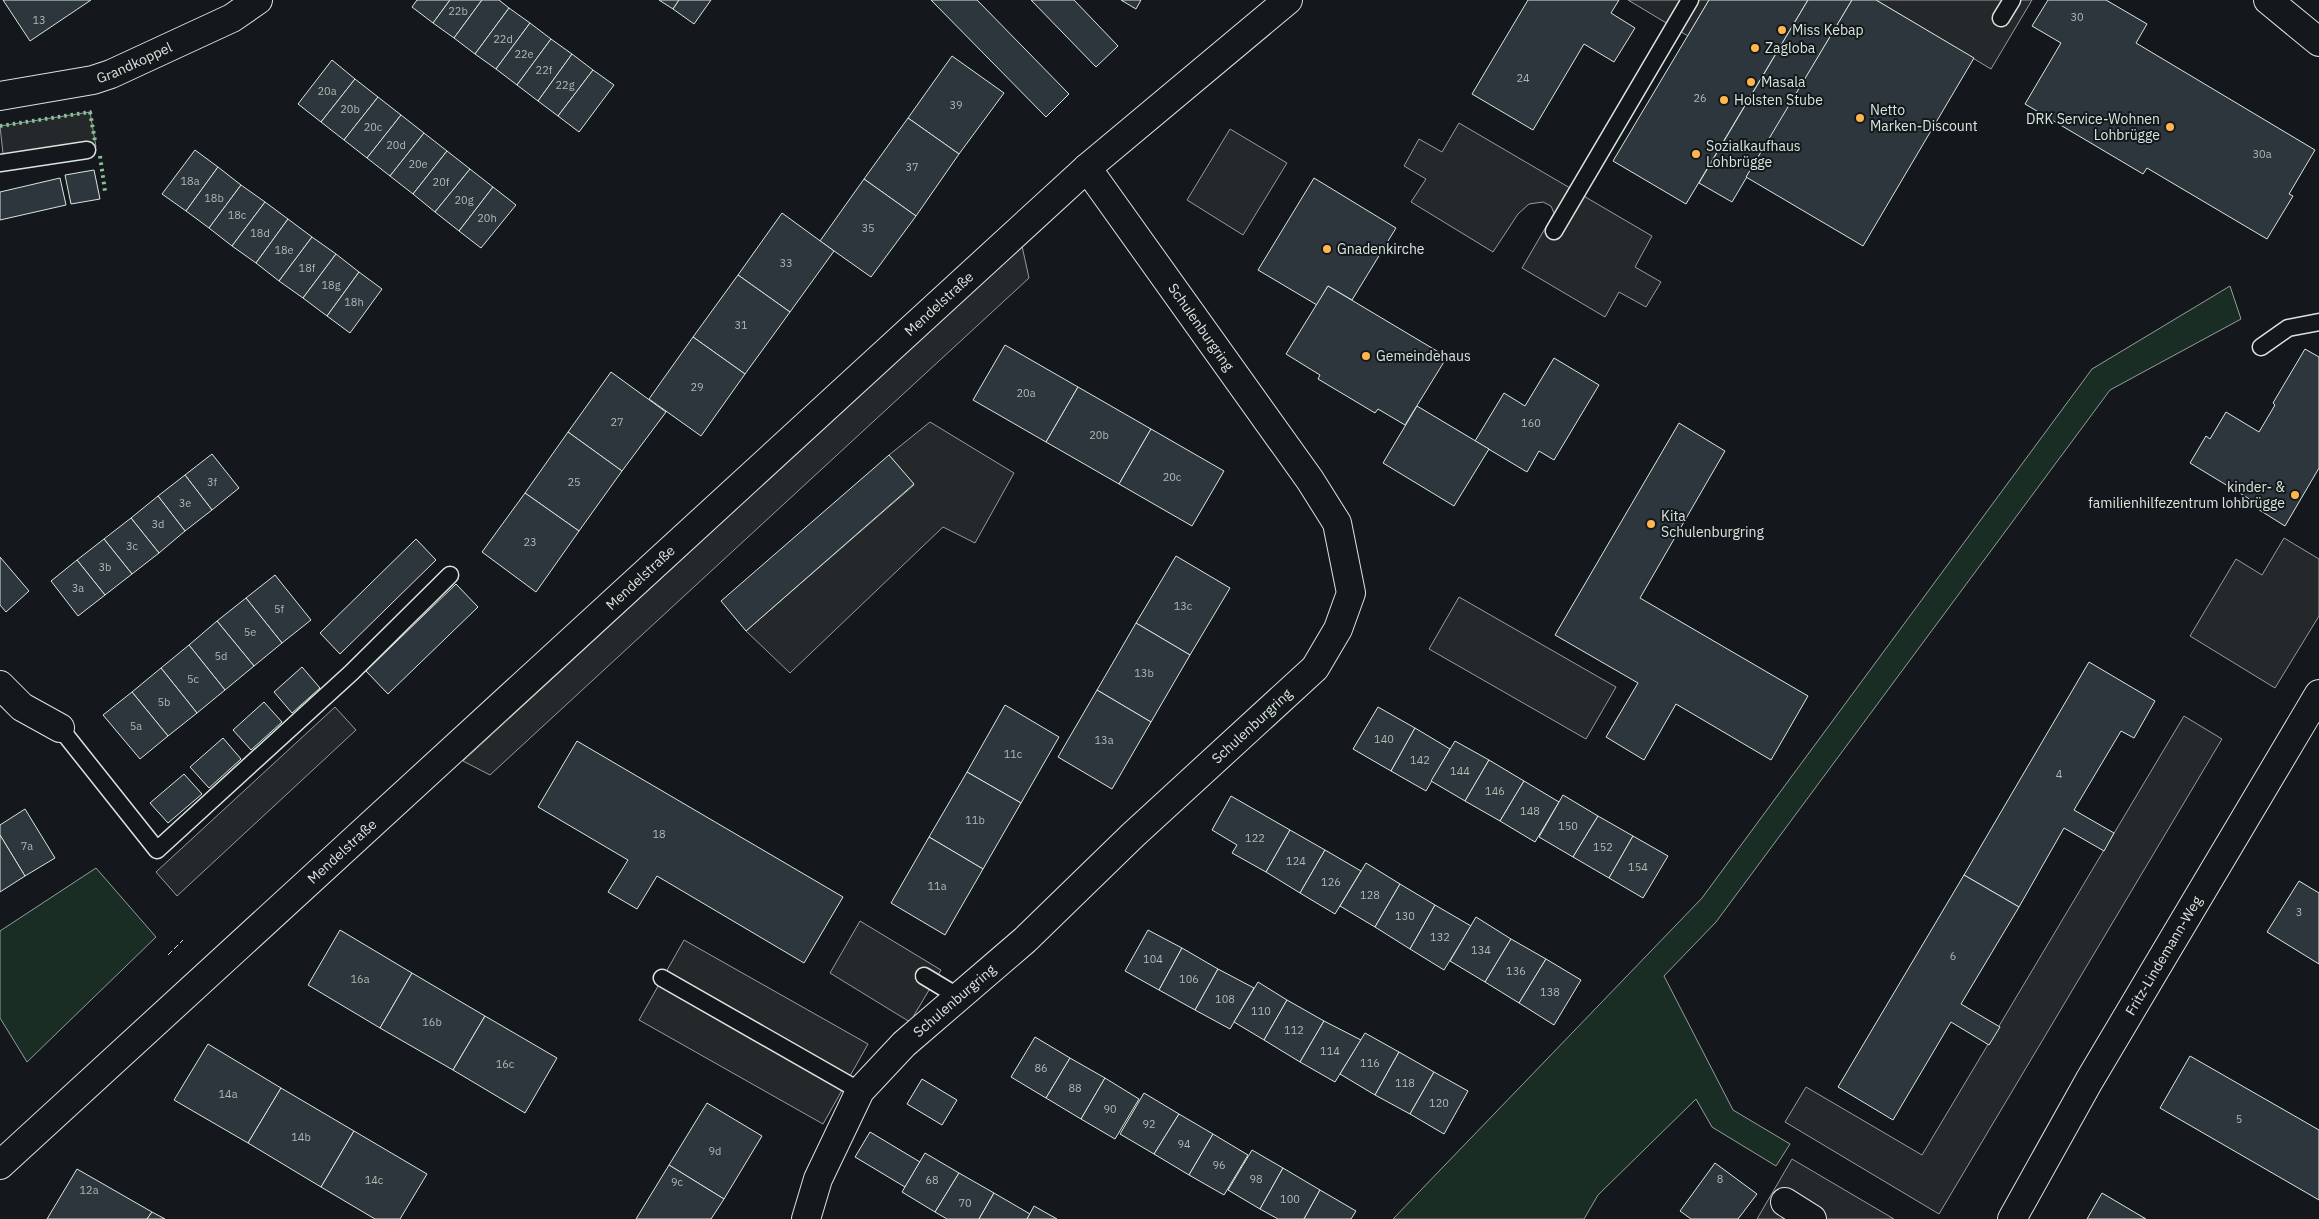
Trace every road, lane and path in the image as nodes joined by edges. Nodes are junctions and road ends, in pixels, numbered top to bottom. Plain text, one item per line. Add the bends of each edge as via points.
1 (258, 0) edge
2 (1288, 0) edge
3 (1690, 0) edge
4 (2012, 0) edge
5 (2268, 0) edge
6 (2001, 18) dead end
7 (2319, 42) edge
8 (0, 96) edge
9 (87, 150) dead end
10 (0, 163) edge
11 (1087, 168) junction
12 (1554, 231) dead end
13 (2319, 322) edge
14 (2261, 347) dead end
15 (450, 574) dead end
16 (0, 685) edge
17 (2319, 694) edge
18 (60, 728) joint
19 (924, 976) dead end
20 (662, 978) dead end
21 (959, 997) junction
22 (860, 1091) junction
23 (0, 1165) edge
24 (1785, 1202) dead end
25 (806, 1219) edge
26 (1812, 1219) edge
27 (2012, 1219) edge

1 - 8 street, Grandkoppel via 232,18 111,74
2 - 11 street, Mendelstraße
3 - 12 lane
4 - 6 lane
5 - 7 street
9 - 10 lane
11 - 21 street, Schulenburgring via 1310,480 1337,523 1352,593 1338,630 1315,668 1133,835 1025,940
11 - 23 street, Mendelstraße
13 - 14 lane via 2288,328
15 - 18 lane via 351,673 157,850
16 - 18 street via 22,707
17 - 27 street, Fritz-Lindemann-Weg via 2089,1081
19 - 21 lane
20 - 22 lane
21 - 22 street, Schulenburgring via 904,1044
22 - 25 street, Schulenburgring via 818,1179
24 - 26 street

